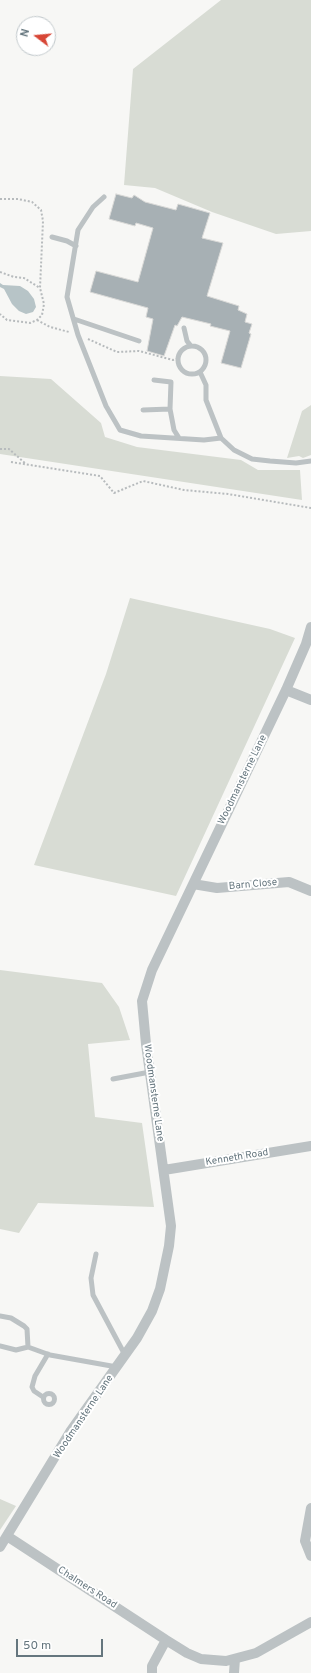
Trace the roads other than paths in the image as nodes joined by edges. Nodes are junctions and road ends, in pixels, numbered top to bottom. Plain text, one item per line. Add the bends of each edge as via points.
1 (104, 197) dead end
2 (52, 238) dead end
3 (76, 246) junction
4 (74, 319) junction
5 (184, 328) dead end
6 (140, 341) dead end
7 (191, 346) junction
8 (200, 372) junction
9 (154, 380) dead end
10 (170, 409) junction
11 (144, 410) dead end
12 (179, 438) junction
13 (221, 438) junction
14 (311, 461) edge
15 (311, 627) edge
16 (286, 690) junction
17 (311, 700) edge
18 (193, 884) junction
19 (311, 891) edge
20 (150, 1072) junction
21 (113, 1079) dead end
22 (311, 1146) edge
23 (164, 1170) junction
24 (96, 1254) dead end
25 (0, 1316) edge
26 (0, 1346) edge
27 (28, 1346) junction
28 (48, 1354) junction
29 (125, 1356) junction
30 (118, 1367) junction
31 (43, 1397) dead end
32 (311, 1508) edge
33 (7, 1536) junction
34 (0, 1547) edge
35 (311, 1556) edge
36 (311, 1622) edge
37 (166, 1640) junction
38 (235, 1659) junction
39 (152, 1673) edge
40 (234, 1673) edge

1 - 3 lane via 93,207 78,230
2 - 3 lane
3 - 4 lane via 67,297
4 - 6 lane
4 - 12 lane via 106,406 120,430 141,436
5 - 7 lane
7 - 8 lane via 200,348 205,355 206,364
7 - 8 lane via 183,350 178,358 180,367 187,373
8 - 13 lane via 206,385 206,400
9 - 10 lane via 171,382
10 - 11 lane
10 - 12 lane via 174,430
12 - 13 lane
13 - 14 lane via 234,450 252,459 296,463
15 - 16 street, Woodmansterne Lane
16 - 17 street
16 - 18 street, Woodmansterne Lane
18 - 19 street, Barn Close via 217,888 290,882
18 - 20 street, Woodmansterne Lane via 152,970 142,1001
20 - 21 lane
20 - 23 street, Woodmansterne Lane
22 - 23 street, Kenneth Road
23 - 29 street, Woodmansterne Lane via 170,1226 163,1278 152,1311
24 - 29 lane via 91,1278 93,1295
25 - 27 lane via 11,1318 27,1329
26 - 27 lane via 16,1350
27 - 28 lane
28 - 30 lane
28 - 31 lane via 35,1376 32,1387
29 - 30 street, Woodmansterne Lane
30 - 33 street, Woodmansterne Lane via 70,1432
32 - 35 street via 305,1542
33 - 34 street, Woodmansterne Lane
33 - 37 street, Chalmers Road
36 - 38 street, Chalmers Road via 256,1653
37 - 38 street, Chalmers Road via 201,1659
37 - 39 street via 152,1666
38 - 40 street

